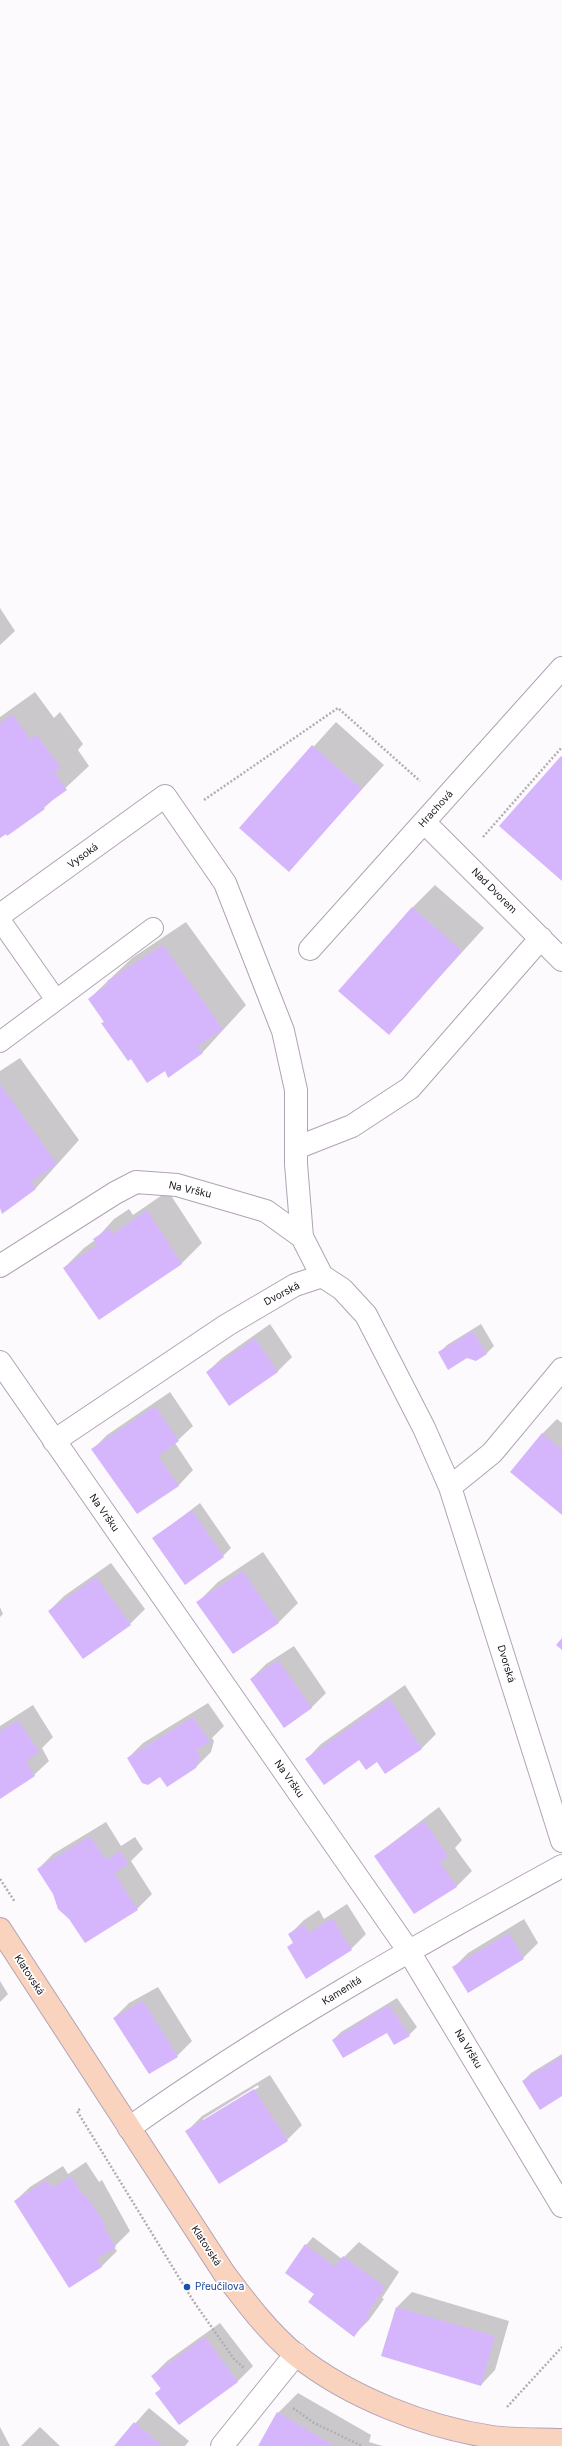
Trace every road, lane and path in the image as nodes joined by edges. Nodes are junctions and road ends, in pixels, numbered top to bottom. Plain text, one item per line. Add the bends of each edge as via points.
1 (562, 668) edge
2 (562, 747) edge
3 (443, 802) junction
4 (179, 817) junction
5 (424, 822) junction
6 (463, 860) junction
7 (0, 915) edge
8 (0, 920) edge
9 (153, 928) dead end
10 (541, 938) junction
11 (310, 950) dead end
12 (562, 960) edge
13 (56, 1000) junction
14 (0, 1042) edge
15 (296, 1148) junction
16 (302, 1237) junction
17 (0, 1266) edge
18 (322, 1276) junction
19 (0, 1362) edge
20 (562, 1370) edge
21 (54, 1441) junction
22 (450, 1487) junction
23 (562, 1841) edge
24 (562, 1866) edge
25 (0, 1879) edge
26 (17, 1905) dead end
27 (0, 1929) edge
28 (408, 1950) junction
29 (129, 2128) junction
30 (562, 2206) edge
31 (562, 2347) edge
32 (296, 2354) junction
33 (499, 2406) dead end
34 (562, 2440) edge
35 (520, 2442) edge
36 (222, 2446) edge

1 - 3 street, Hrachová
2 - 6 path
3 - 4 path via 338,708
3 - 5 street, Hrachová
4 - 7 street, Vysoká via 165,796
4 - 15 street via 225,883 283,1031 296,1090
5 - 6 street, Nad Dvorem
5 - 11 street, Hrachová
6 - 10 street, Nad Dvorem
8 - 13 lane
9 - 13 lane
10 - 12 street, Nad Dvorem
10 - 15 street via 410,1088 352,1126
13 - 14 lane
15 - 16 street
16 - 17 street, Na Vršku via 266,1211 177,1185 136,1182
16 - 18 street, Na Vršku
18 - 21 street, Dvorská via 295,1285 227,1324
18 - 22 street, Dvorská via 342,1289 366,1315 424,1428
19 - 21 street, Na Vršku
20 - 22 street via 492,1453
21 - 28 street, Na Vršku
22 - 23 street, Dvorská
24 - 28 street, Kamenitá
25 - 26 path
27 - 29 main road, Klatovská
28 - 29 street, Kamenitá via 168,2100
28 - 30 street, Na Vršku
29 - 32 main road, Klatovská via 224,2273 254,2313
31 - 33 path via 507,2407
32 - 35 main road, Klatovská via 347,2387 397,2412 449,2428
32 - 36 street
34 - 35 main road, Klatovská

